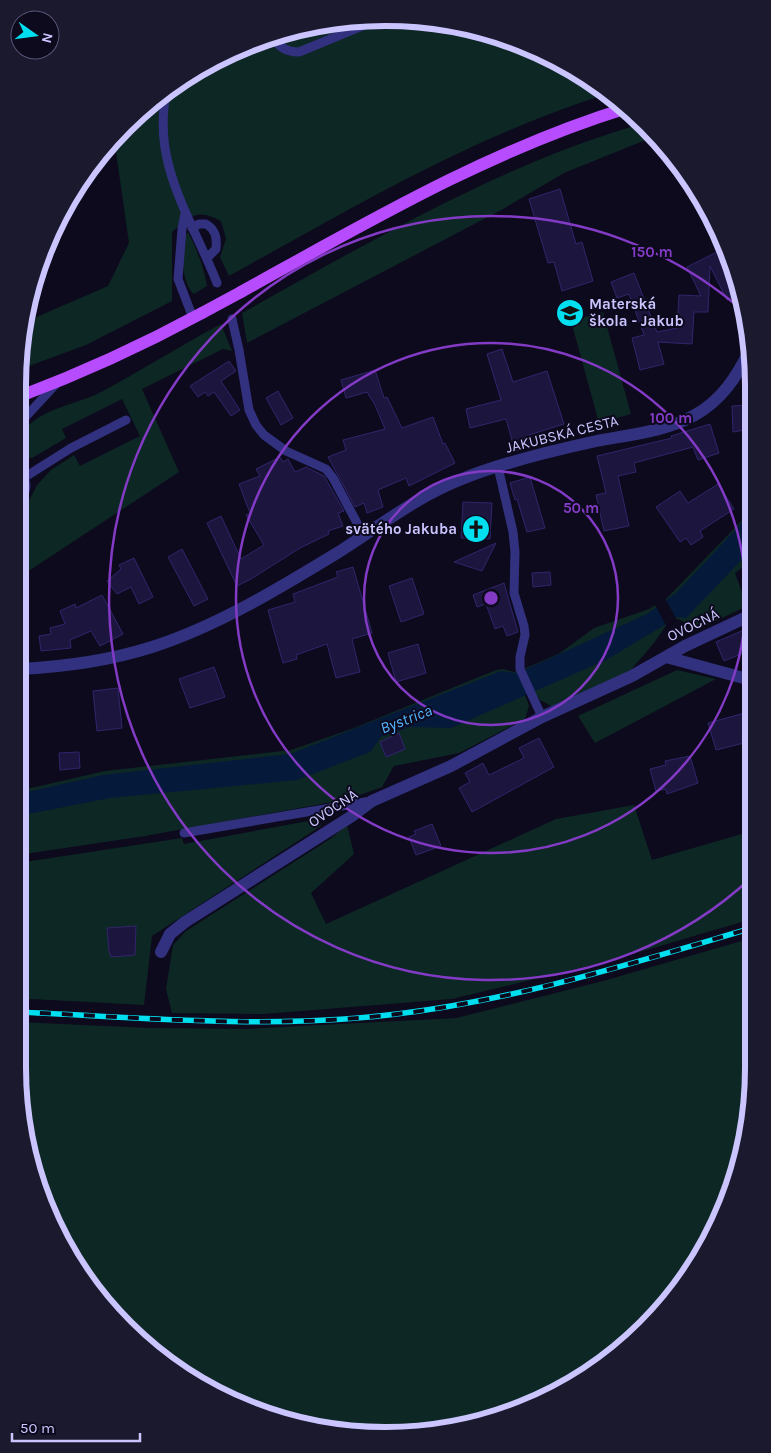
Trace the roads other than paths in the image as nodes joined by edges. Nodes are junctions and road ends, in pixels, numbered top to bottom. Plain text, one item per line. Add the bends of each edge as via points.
1 (358, 27) edge
2 (276, 43) edge
3 (165, 101) edge
4 (617, 111) edge
5 (185, 214) junction
6 (192, 228) junction
7 (207, 258) junction
8 (217, 283) dead end
9 (198, 315) junction
10 (232, 319) dead end
11 (744, 361) edge
12 (57, 382) junction
13 (26, 394) edge
14 (26, 416) edge
15 (126, 420) dead end
16 (498, 467) junction
17 (26, 476) edge
18 (364, 536) junction
19 (745, 618) edge
20 (666, 657) junction
21 (26, 668) edge
22 (745, 678) edge
23 (542, 717) junction
24 (372, 801) junction
25 (184, 834) dead end
26 (161, 952) dead end

1 - 2 lane via 300,52 291,52
3 - 5 lane via 162,139
4 - 9 main road, bridge via 556,132 474,168
5 - 6 lane
5 - 9 lane via 178,279
6 - 7 lane
6 - 7 lane via 206,224 215,232 216,249
7 - 8 lane
9 - 12 main road
10 - 18 lane via 248,402 256,425 286,451 326,469
11 - 16 street, JAKUBSKÁ CESTA via 722,394 694,416 648,431 574,446
12 - 13 main road
12 - 14 lane
15 - 17 lane via 71,448
16 - 18 street, JAKUBSKÁ CESTA via 428,494
16 - 23 lane via 513,532 514,593 525,635 520,669
18 - 21 street, JAKUBSKÁ CESTA via 280,588 152,647 81,664
19 - 20 street, OVOCNÁ
20 - 22 street
20 - 23 street, OVOCNÁ
23 - 24 street, OVOCNÁ via 451,766
24 - 25 lane
24 - 26 street, OVOCNÁ via 185,922 170,934

